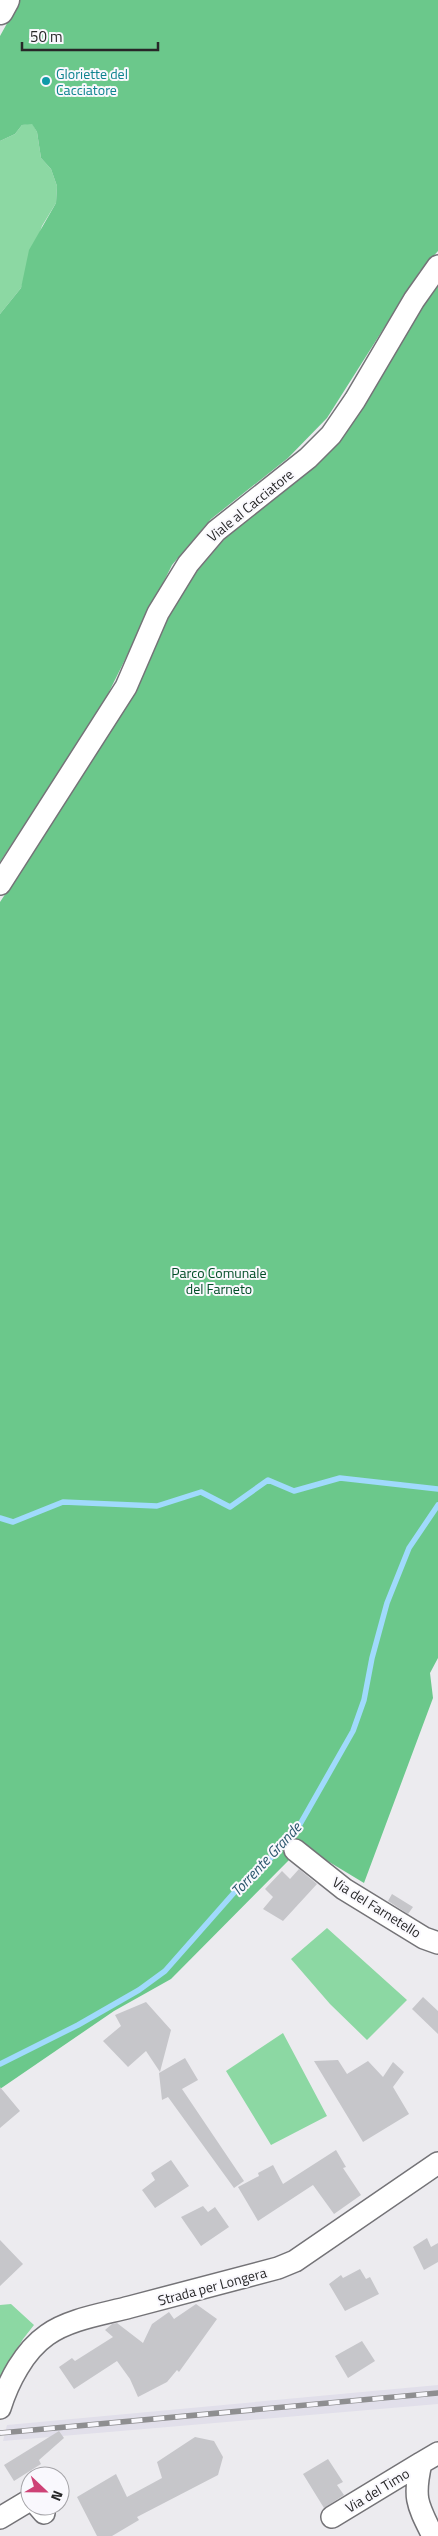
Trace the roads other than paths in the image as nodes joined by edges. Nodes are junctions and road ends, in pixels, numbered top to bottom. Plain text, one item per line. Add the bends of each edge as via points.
1 (6, 0) edge
2 (0, 11) edge
3 (438, 266) edge
4 (0, 884) edge
5 (295, 1850) dead end
6 (438, 1943) edge
7 (438, 2163) edge
8 (0, 2408) edge
9 (430, 2458) edge
10 (20, 2507) edge
11 (332, 2517) dead end
12 (0, 2518) edge
13 (432, 2536) edge

1 - 2 main road
3 - 4 street, Viale al Cacciatore via 331,435 308,458 216,531 188,564 158,613 126,686
5 - 6 street, Via del Farnetello via 344,1889 424,1938
7 - 8 street, Strada per Longera via 294,2261 278,2268 61,2327 47,2335 20,2366 6,2389
9 - 11 street, Via del Timo
9 - 13 street, Via del Timo via 415,2493
10 - 12 street

